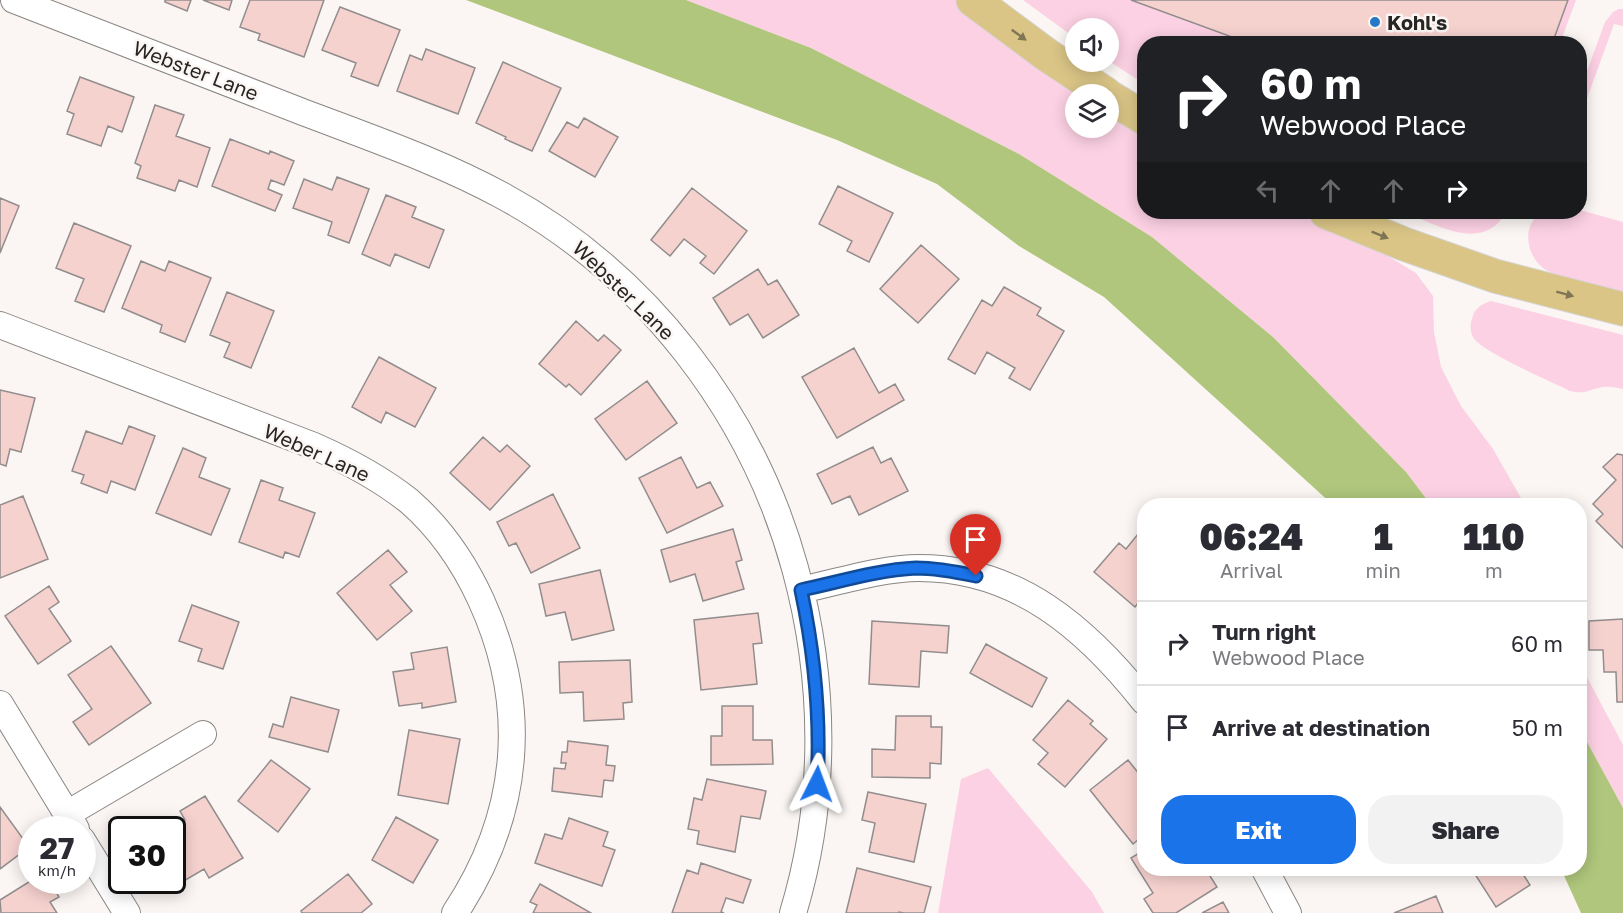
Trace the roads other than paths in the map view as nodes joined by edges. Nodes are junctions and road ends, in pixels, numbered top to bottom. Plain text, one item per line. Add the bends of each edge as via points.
1 (14, 0) edge
2 (973, 0) edge
3 (1090, 84) edge
4 (1119, 102) edge
5 (1137, 114) edge
6 (1343, 219) edge
7 (1623, 309) edge
8 (0, 325) edge
9 (801, 590) junction
10 (1137, 693) edge
11 (0, 704) edge
12 (203, 734) dead end
13 (68, 816) edge
14 (81, 816) edge
15 (96, 863) edge
16 (1268, 876) edge
17 (127, 913) edge
18 (455, 913) edge
19 (793, 913) edge
20 (1288, 913) edge

1 - 9 street, Webster Lane via 441,166 511,200 572,240 650,311 714,389 762,475
2 -> 3 main road
4 - 5 main road
6 -> 7 main road via 1516,283
8 - 18 street, Weber Lane via 341,458 410,502 446,541 476,588 495,633 508,680 512,729 509,778 497,827 488,853
9 - 10 street via 919,568 996,581 1033,598 1066,620
9 - 19 street, Webster Lane via 816,678 819,753 814,818
11 - 13 street
12 - 14 street
15 - 17 street
16 - 20 street

